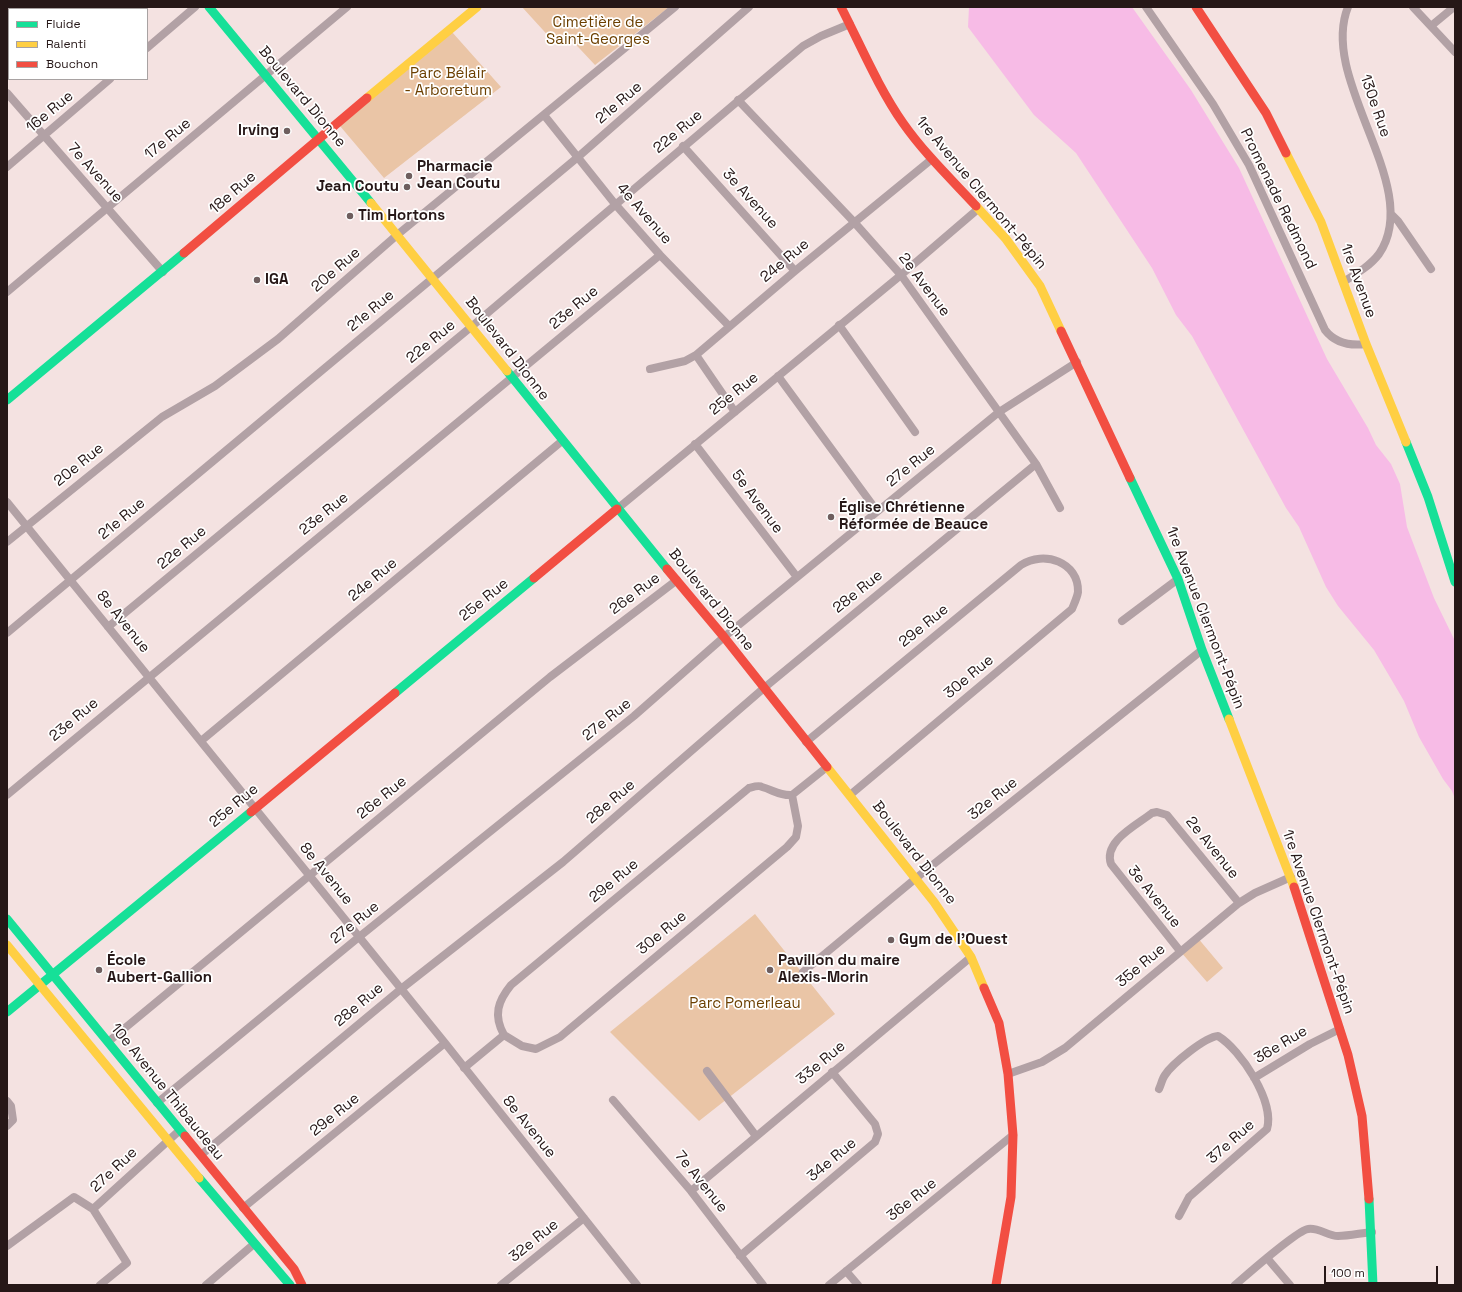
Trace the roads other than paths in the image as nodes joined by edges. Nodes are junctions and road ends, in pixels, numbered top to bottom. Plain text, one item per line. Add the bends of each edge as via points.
1 (195, 7) edge
2 (209, 7) edge
3 (347, 7) edge
4 (477, 7) edge
5 (675, 7) edge
6 (749, 7) edge
7 (841, 7) edge
8 (1146, 7) edge
9 (1196, 7) edge
10 (1348, 7) edge
11 (1413, 7) edge
12 (1454, 7) edge
13 (850, 24) junction
14 (1430, 26) junction
15 (148, 47) edge
16 (1455, 52) edge
17 (266, 75) junction
18 (109, 80) edge
19 (7, 93) edge
20 (738, 100) junction
21 (544, 115) junction
22 (44, 136) junction
23 (319, 138) junction
24 (683, 146) junction
25 (578, 157) junction
26 (932, 159) junction
27 (7, 167) edge
28 (616, 204) junction
29 (108, 208) junction
30 (978, 209) junction
31 (1391, 214) junction
32 (854, 222) junction
33 (397, 235) junction
34 (660, 255) junction
35 (1431, 269) dead end
36 (795, 271) junction
37 (163, 272) junction
38 (901, 275) junction
39 (433, 278) junction
40 (1344, 282) junction
41 (7, 292) edge
42 (839, 325) junction
43 (729, 326) junction
44 (471, 327) junction
45 (1366, 344) junction
46 (696, 355) junction
47 (1077, 362) junction
48 (650, 369) dead end
49 (778, 376) junction
50 (512, 378) junction
51 (7, 400) edge
52 (736, 412) junction
53 (999, 412) junction
54 (915, 432) dead end
55 (562, 441) junction
56 (695, 444) junction
57 (1036, 464) junction
58 (7, 502) edge
59 (1060, 508) dead end
60 (617, 509) junction
61 (877, 511) junction
62 (26, 526) junction
63 (7, 542) edge
64 (1068, 567) joint
65 (797, 577) junction
66 (1178, 579) junction
67 (71, 580) junction
68 (677, 580) junction
69 (1455, 582) edge
70 (1122, 621) dead end
71 (108, 627) junction
72 (7, 633) edge
73 (724, 636) junction
74 (1202, 650) junction
75 (148, 677) junction
76 (764, 688) junction
77 (201, 741) junction
78 (806, 742) junction
79 (827, 767) junction
80 (850, 794) junction
81 (7, 795) edge
82 (792, 795) junction
83 (254, 808) junction
84 (1162, 813) joint
85 (310, 876) junction
86 (1291, 877) junction
87 (915, 879) junction
88 (1239, 903) junction
89 (7, 919) edge
90 (359, 937) junction
91 (7, 945) edge
92 (1180, 951) junction
93 (971, 957) junction
94 (803, 972) dead end
95 (54, 975) junction
96 (41, 985) junction
97 (401, 989) junction
98 (7, 1012) edge
99 (1340, 1029) junction
100 (504, 1035) junction
101 (108, 1042) junction
102 (445, 1043) junction
103 (464, 1068) junction
104 (707, 1071) dead end
105 (832, 1072) junction
106 (1008, 1074) junction
107 (1254, 1078) junction
108 (1159, 1090) dead end
109 (614, 1100) dead end
110 (7, 1101) edge
111 (157, 1103) junction
112 (7, 1126) edge
113 (180, 1130) junction
114 (1013, 1135) junction
115 (756, 1136) junction
116 (168, 1140) junction
117 (201, 1155) junction
118 (691, 1191) junction
119 (243, 1208) junction
120 (92, 1209) junction
121 (1179, 1216) dead end
122 (584, 1218) junction
123 (1372, 1232) junction
124 (254, 1244) junction
125 (7, 1246) edge
126 (740, 1256) junction
127 (1267, 1258) junction
128 (846, 1271) junction
129 (100, 1285) edge
130 (206, 1285) edge
131 (290, 1285) edge
132 (302, 1285) edge
133 (501, 1285) edge
134 (637, 1285) edge
135 (763, 1285) edge
136 (829, 1285) edge
137 (858, 1285) edge
138 (996, 1285) edge
139 (1235, 1285) edge
140 (1290, 1285) edge
141 (1373, 1285) edge

1 - 15 street
2 - 17 street, Boulevard Dionne
3 - 17 street, 17e Rue
4 - 23 street, 18e Rue
5 - 21 street, 20e Rue
6 - 25 street, 21e Rue
7 - 13 street, 1re Avenue Clermont-Pépin
8 - 45 street, Promenade Redmond via 1213,104 1248,164 1325,330 1330,337 1340,342
9 - 40 street, 1re Avenue via 1270,119 1322,222
10 - 31 street, 130e Rue via 1342,28 1342,50 1384,175
11 - 14 street
12 - 14 street
13 - 20 street, 22e Rue via 803,46
13 - 26 street, 1re Avenue Clermont-Pépin via 884,93 904,124
14 - 16 street
17 - 23 street, Boulevard Dionne
17 - 29 street, 17e Rue
18 - 22 street, 16e Rue
19 - 22 street, 7e Avenue
20 - 24 street, 22e Rue
20 - 32 street, 2e Avenue
21 - 25 street, 4e Avenue
21 - 33 street, 20e Rue
22 - 27 street, 16e Rue
22 - 29 street, 7e Avenue
23 - 33 street, Boulevard Dionne
23 - 37 street, 18e Rue
24 - 28 street, 22e Rue
24 - 36 street, 3e Avenue
25 - 28 street, 4e Avenue
25 - 39 street, 21e Rue
26 - 30 street, 1re Avenue Clermont-Pépin
26 - 32 street, 24e Rue
28 - 34 street, 4e Avenue
28 - 44 street, 22e Rue
29 - 37 street, 7e Avenue
29 - 41 street, 17e Rue
30 - 38 street, 25e Rue
30 - 47 street, 1re Avenue Clermont-Pépin via 1034,275
31 - 35 street, 130e Rue
31 - 40 street, 130e Rue via 1389,232 1379,254 1369,265
32 - 36 street, 24e Rue
32 - 38 street, 2e Avenue
33 - 39 street, Boulevard Dionne
33 - 62 street, 20e Rue via 278,338 215,386 162,417
34 - 43 street, 4e Avenue
34 - 50 street, 23e Rue
36 - 43 street, 24e Rue
37 - 51 street, 18e Rue
38 - 42 street, 25e Rue
38 - 53 street, 2e Avenue
39 - 44 street, Boulevard Dionne
39 - 67 street, 21e Rue
40 - 45 street, 1re Avenue
42 - 49 street, 25e Rue
42 - 54 street
43 - 46 street, 24e Rue
44 - 50 street, Boulevard Dionne
44 - 71 street, 22e Rue
45 - 69 street, 1re Avenue via 1428,497
46 - 48 street, 24e Rue via 685,361
46 - 52 street
47 - 53 street, 27e Rue
47 - 66 street, 1re Avenue Clermont-Pépin
49 - 52 street, 25e Rue
49 - 61 street
50 - 55 street, Boulevard Dionne
50 - 75 street, 23e Rue
52 - 56 street, 25e Rue
53 - 57 street, 2e Avenue
53 - 61 street, 27e Rue
55 - 60 street, Boulevard Dionne
55 - 77 street, 24e Rue
56 - 60 street, 25e Rue
56 - 65 street, 5e Avenue
57 - 59 street, 2e Avenue
57 - 76 street, 28e Rue
58 - 62 street, 8e Avenue
60 - 68 street, Boulevard Dionne
60 - 83 street, 25e Rue
61 - 65 street, 27e Rue
62 - 63 street, 20e Rue
62 - 67 street, 8e Avenue
64 - 78 street, 29e Rue via 1045,558 1036,558 1021,565
64 - 80 street, 30e Rue via 1077,583 1078,591 1072,609
65 - 73 street, 27e Rue
66 - 70 street
66 - 74 street, 1re Avenue Clermont-Pépin
67 - 71 street, 8e Avenue
67 - 72 street, 21e Rue
68 - 73 street, Boulevard Dionne
68 - 85 street, 26e Rue via 550,677
71 - 75 street, 8e Avenue
73 - 76 street, Boulevard Dionne
73 - 90 street, 27e Rue via 634,716
74 - 86 street, 1re Avenue Clermont-Pépin
74 - 87 street, 32e Rue
75 - 77 street, 8e Avenue
75 - 81 street, 23e Rue
76 - 78 street, Boulevard Dionne
76 - 97 street, 28e Rue via 563,862
77 - 83 street, 8e Avenue
78 - 79 street, Boulevard Dionne
79 - 80 street, Boulevard Dionne
79 - 82 street
80 - 87 street, Boulevard Dionne
82 - 100 street, 29e Rue via 773,792 761,786 749,788 511,984 501,996 497,1011
82 - 100 street, 30e Rue via 798,826 796,836 787,847 560,1037 536,1049 522,1046
83 - 85 street, 8e Avenue
83 - 95 street, 25e Rue
84 - 88 street, 2e Avenue via 1171,818
84 - 92 street, 3e Avenue via 1152,813 1119,839 1111,848 1109,858 1115,871
85 - 90 street, 8e Avenue
85 - 101 street, 26e Rue
86 - 88 street, 35e Rue
86 - 99 street, 1re Avenue Clermont-Pépin
87 - 93 street, Boulevard Dionne via 946,917
87 - 94 street, 32e Rue
88 - 92 street, 35e Rue
89 - 95 street, 10e Avenue Thibaudeau
90 - 97 street, 8e Avenue
90 - 111 street, 27e Rue
91 - 96 street, 10e Avenue Thibaudeau
92 - 106 street, 35e Rue via 1065,1048 1042,1062
93 - 105 street, 33e Rue
93 - 106 street, Boulevard Dionne via 999,1023
95 - 96 street, 25e Rue
95 - 101 street, 10e Avenue Thibaudeau
96 - 98 street, 25e Rue
96 - 116 street, 10e Avenue Thibaudeau
97 - 102 street, 8e Avenue
97 - 117 street, 28e Rue
99 - 107 street, 36e Rue
99 - 123 street, 1re Avenue Clermont-Pépin via 1362,1116
100 - 103 street
101 - 111 street, 10e Avenue Thibaudeau
102 - 103 street, 8e Avenue
102 - 119 street, 29e Rue
103 - 122 street, 8e Avenue
104 - 115 street
105 - 115 street, 33e Rue
105 - 126 street, 34e Rue via 875,1124 878,1134 875,1142
106 - 114 street, Boulevard Dionne
107 - 108 street, 36e Rue via 1227,1043 1218,1036 1202,1041 1165,1074
107 - 121 street, 37e Rue via 1268,1112 1267,1129 1189,1197
109 - 118 street, 7e Avenue
110 - 112 street via 11,1106 13,1120
111 - 113 street, 10e Avenue Thibaudeau
113 - 116 street, 27e Rue
113 - 117 street, 10e Avenue Thibaudeau
114 - 128 street, 36e Rue
114 - 138 street, Boulevard Dionne via 1011,1198
115 - 118 street, 33e Rue
116 - 120 street, 27e Rue
116 - 124 street, 10e Avenue Thibaudeau
117 - 119 street, 10e Avenue Thibaudeau
118 - 126 street, 7e Avenue
119 - 132 street, 10e Avenue Thibaudeau via 294,1269
120 - 125 street, 27e Rue via 74,1197
120 - 129 street via 127,1263
122 - 133 street, 32e Rue
122 - 134 street, 8e Avenue
123 - 127 street via 1338,1236 1325,1234 1317,1229 1308,1229
123 - 141 street, 1re Avenue Clermont-Pépin
124 - 130 street
124 - 131 street, 10e Avenue Thibaudeau
126 - 135 street, 7e Avenue
127 - 139 street
127 - 140 street
128 - 136 street, 36e Rue
128 - 137 street

